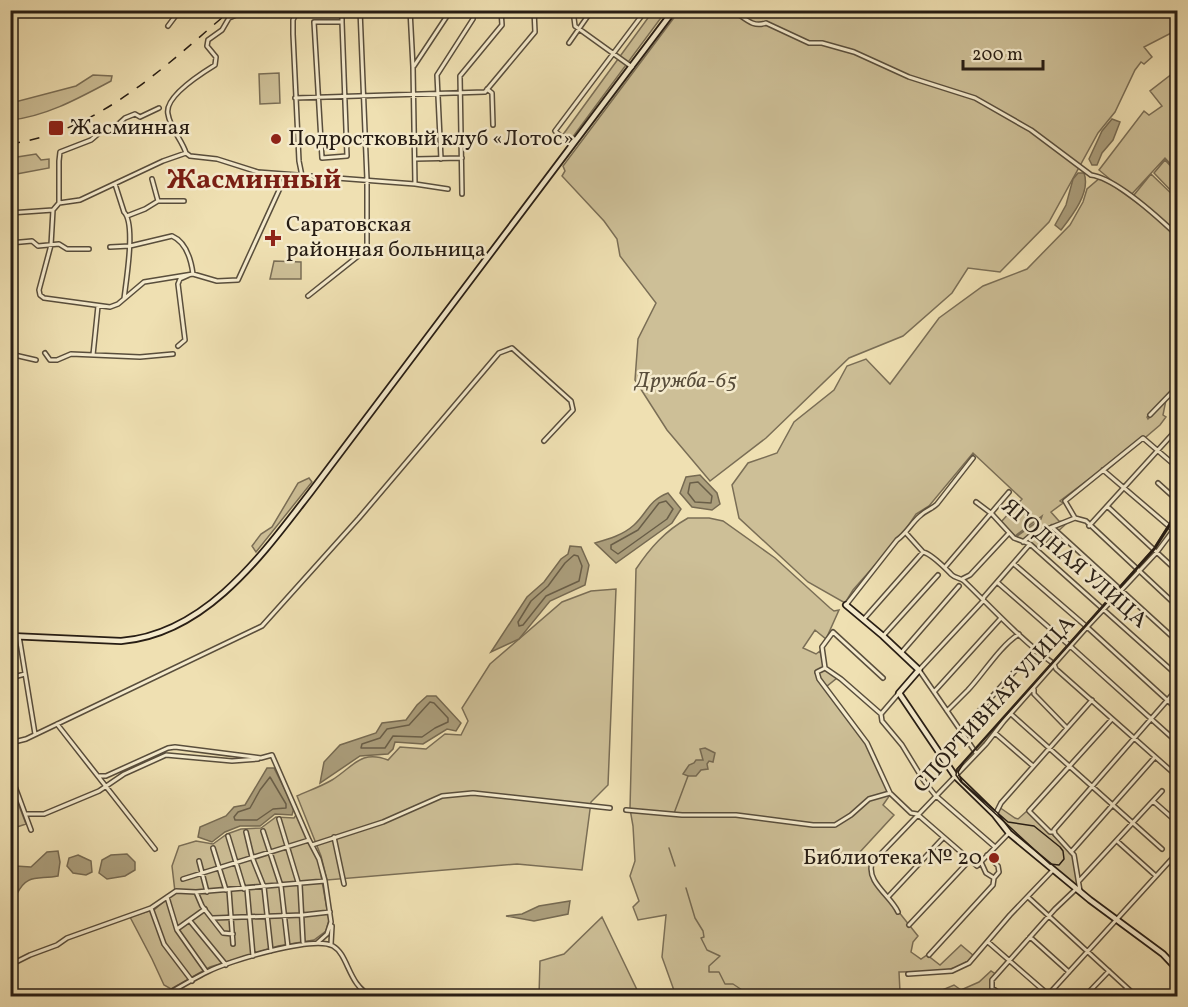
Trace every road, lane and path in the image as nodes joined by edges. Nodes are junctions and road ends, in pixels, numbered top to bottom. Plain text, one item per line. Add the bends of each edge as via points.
1 (180, 10) edge
2 (248, 10) edge
3 (298, 10) edge
4 (342, 10) edge
5 (360, 10) edge
6 (410, 10) edge
7 (451, 10) edge
8 (474, 10) edge
9 (501, 10) edge
10 (534, 10) edge
11 (573, 10) edge
12 (592, 10) edge
13 (646, 10) edge
14 (674, 10) edge
15 (739, 10) edge
16 (342, 22) junction
17 (168, 26) dead end
18 (580, 30) junction
19 (569, 43) dead end
20 (613, 53) junction
21 (413, 67) junction
22 (632, 67) junction
23 (486, 90) junction
24 (414, 93) junction
25 (437, 93) junction
26 (459, 93) junction
27 (345, 96) junction
28 (364, 96) junction
29 (318, 97) junction
30 (295, 98) junction
31 (159, 108) dead end
32 (493, 125) dead end
33 (572, 146) junction
34 (186, 153) junction
35 (462, 158) junction
36 (416, 159) junction
37 (441, 159) junction
38 (286, 175) junction
39 (302, 176) junction
40 (152, 179) dead end
41 (367, 180) junction
42 (115, 184) junction
43 (415, 184) junction
44 (448, 189) dead end
45 (462, 194) dead end
46 (158, 201) junction
47 (184, 201) dead end
48 (59, 203) junction
49 (53, 210) junction
50 (10, 213) edge
51 (127, 216) junction
52 (1178, 236) edge
53 (10, 243) edge
54 (51, 245) junction
55 (130, 246) junction
56 (110, 247) dead end
57 (89, 249) dead end
58 (193, 274) junction
59 (308, 296) dead end
60 (124, 299) junction
61 (98, 305) junction
62 (178, 346) dead end
63 (45, 352) dead end
64 (10, 354) edge
65 (173, 354) dead end
66 (93, 355) junction
67 (36, 360) dead end
68 (1178, 386) edge
69 (1173, 391) junction
70 (1178, 396) edge
71 (1150, 415) dead end
72 (1178, 428) edge
73 (1176, 433) edge
74 (544, 441) dead end
75 (1157, 450) junction
76 (973, 458) dead end
77 (1178, 468) edge
78 (1103, 470) junction
79 (1158, 483) dead end
80 (1124, 487) junction
81 (1009, 492) dead end
82 (1178, 501) edge
83 (976, 502) dead end
84 (1107, 506) junction
85 (992, 514) junction
86 (1075, 518) junction
87 (1178, 524) edge
88 (1089, 526) junction
89 (1052, 527) junction
90 (1173, 530) junction
91 (906, 533) junction
92 (1009, 533) junction
93 (1178, 534) edge
94 (1023, 542) junction
95 (1030, 544) junction
96 (923, 552) junction
97 (1157, 552) junction
98 (1014, 564) junction
99 (945, 566) junction
100 (1140, 572) junction
101 (1178, 572) edge
102 (938, 575) dead end
103 (962, 579) junction
104 (997, 582) junction
105 (959, 586) dead end
106 (1121, 591) junction
107 (983, 601) junction
108 (846, 605) joint
109 (1178, 607) edge
110 (1104, 610) junction
111 (1000, 618) junction
112 (863, 620) junction
113 (1088, 627) junction
114 (1019, 634) junction
115 (10, 636) edge
116 (19, 636) junction
117 (883, 636) junction
118 (1178, 642) edge
119 (1071, 646) junction
120 (1038, 651) junction
121 (901, 654) junction
122 (1054, 664) junction
123 (825, 668) junction
124 (919, 670) junction
125 (25, 674) junction
126 (1178, 676) edge
127 (10, 678) edge
128 (883, 678) dead end
129 (1034, 687) junction
130 (1178, 688) edge
131 (934, 692) junction
132 (899, 693) junction
133 (1092, 700) junction
134 (1167, 700) junction
135 (1178, 710) edge
136 (947, 711) junction
137 (881, 714) junction
138 (1011, 714) junction
139 (1112, 719) junction
140 (1151, 719) junction
141 (57, 724) junction
142 (1066, 727) junction
143 (960, 732) junction
144 (35, 734) junction
145 (995, 734) junction
146 (1134, 739) junction
147 (10, 743) edge
148 (1178, 743) edge
149 (1049, 748) junction
150 (976, 753) junction
151 (1155, 757) junction
152 (261, 758) junction
153 (1033, 766) junction
154 (1070, 766) junction
155 (10, 773) edge
156 (98, 776) junction
157 (106, 776) junction
158 (119, 776) junction
159 (955, 776) junction
160 (1178, 777) edge
161 (1091, 786) junction
162 (106, 787) junction
163 (1162, 791) dead end
164 (891, 793) junction
165 (935, 795) junction
166 (1153, 801) junction
167 (1113, 805) junction
168 (610, 808) dead end
169 (626, 810) dead end
170 (26, 814) junction
171 (917, 814) junction
172 (995, 815) junction
173 (279, 819) dead end
174 (1133, 823) junction
175 (1178, 823) edge
176 (31, 830) dead end
177 (263, 831) dead end
178 (246, 832) dead end
179 (1009, 833) junction
180 (1054, 833) junction
181 (228, 836) dead end
182 (334, 837) junction
183 (943, 838) junction
184 (309, 840) junction
185 (1118, 841) junction
186 (312, 845) junction
187 (287, 847) junction
188 (995, 847) junction
189 (213, 848) dead end
190 (154, 849) dead end
191 (1162, 849) dead end
192 (270, 852) junction
193 (1071, 852) junction
194 (1178, 852) edge
195 (987, 855) junction
196 (252, 857) junction
197 (1172, 859) junction
198 (199, 861) dead end
199 (969, 861) junction
200 (981, 862) junction
201 (236, 863) junction
202 (1178, 863) edge
203 (219, 868) junction
204 (1053, 870) junction
205 (202, 874) junction
206 (1156, 876) junction
207 (994, 878) junction
208 (183, 879) dead end
209 (325, 881) junction
210 (1079, 881) junction
211 (344, 884) dead end
212 (300, 885) junction
213 (281, 886) junction
214 (264, 887) junction
215 (245, 889) junction
216 (1079, 889) junction
217 (227, 890) junction
218 (207, 891) junction
219 (196, 892) junction
220 (166, 897) junction
221 (888, 897) junction
222 (1028, 897) junction
223 (151, 909) junction
224 (205, 909) junction
225 (330, 912) junction
226 (898, 912) dead end
227 (303, 915) junction
228 (267, 916) junction
229 (285, 916) junction
230 (1049, 916) junction
231 (213, 918) junction
232 (231, 918) junction
233 (249, 918) junction
234 (1116, 919) junction
235 (190, 921) junction
236 (332, 922) junction
237 (909, 926) dead end
238 (177, 930) junction
239 (233, 934) junction
240 (1030, 937) junction
241 (303, 942) dead end
242 (988, 942) junction
243 (317, 943) junction
244 (233, 944) dead end
245 (331, 944) junction
246 (288, 947) junction
247 (271, 951) junction
248 (1088, 952) junction
249 (929, 955) dead end
250 (253, 956) junction
251 (1009, 960) junction
252 (10, 965) edge
253 (226, 965) junction
254 (1178, 970) edge
255 (1108, 971) junction
256 (206, 972) junction
257 (1069, 973) junction
258 (908, 974) dead end
259 (192, 981) junction
260 (1178, 985) edge
261 (1127, 988) junction
262 (165, 992) dead end
263 (171, 992) junction
264 (281, 995) dead end
265 (169, 996) edge
266 (267, 996) edge
267 (372, 996) edge
268 (1003, 996) edge
269 (1048, 996) edge
270 (1085, 996) edge
271 (1120, 996) edge
272 (1136, 996) edge
273 (1167, 996) edge

1 - 17 street
2 - 34 street via 229,18 222,30 208,40 215,64 170,100 168,116
3 - 30 street via 293,20
4 - 16 street
5 - 28 street
6 - 21 street
7 - 21 street
8 - 25 street via 473,19 437,75
9 - 26 street via 502,25 460,76
10 - 23 street via 536,32
11 - 18 street via 575,26
12 - 18 street
13 - 20 street
14 - 22 main road
15 - 52 street via 738,14 752,24 766,24 809,43 854,52 909,77 975,98 1031,130 1091,175 1101,176
16 - 27 street
16 - 29 street via 314,22
18 - 19 street
18 - 20 street
20 - 22 street
20 - 33 street via 555,131
21 - 24 street
22 - 33 main road
23 - 26 street
23 - 32 street via 492,93
24 - 25 street
24 - 28 street
24 - 36 street
25 - 26 street
25 - 37 street
26 - 35 street
27 - 28 street
27 - 29 street
27 - 29 street via 347,156 322,158
28 - 41 street
29 - 30 street
30 - 39 street
31 - 48 street via 140,117 135,114 125,118 91,140 60,152
33 - 116 main road via 368,417 255,563 234,583 184,621 139,639
34 - 38 street via 258,172
34 - 42 street
35 - 37 street
35 - 45 street
36 - 37 street
36 - 43 street
38 - 39 street
38 - 58 street via 238,280 217,281
39 - 41 street
40 - 46 street
41 - 43 street
41 - 59 street via 367,249
42 - 48 street via 80,200
42 - 51 street
43 - 44 street
46 - 47 street
46 - 51 street
48 - 49 street
49 - 50 street
49 - 54 street
51 - 55 street
53 - 54 street via 32,241 38,246
54 - 57 street
54 - 61 street via 40,295
55 - 56 street
55 - 58 street via 172,236 191,261
55 - 60 street
58 - 60 street via 140,284
58 - 62 street via 177,284 185,340
60 - 61 street via 110,307
61 - 66 street
63 - 66 street via 50,360 71,354
64 - 67 street
65 - 66 street
68 - 69 street
69 - 70 street
69 - 71 street
72 - 73 street
73 - 75 street
74 - 141 street via 573,410 571,401 512,348 499,352 262,626
75 - 77 street
75 - 78 street via 1143,438
75 - 80 street
76 - 91 street via 937,504 921,514
78 - 80 street
78 - 86 street via 1065,501
79 - 82 street
80 - 84 street
80 - 90 street
81 - 85 street
83 - 85 street, ЯГОДНАЯ УЛИЦА
84 - 88 street
84 - 97 street
85 - 92 street, ЯГОДНАЯ УЛИЦА
85 - 99 street
86 - 88 street
86 - 89 street
87 - 90 street, СПОРТИВНАЯ УЛИЦА
88 - 100 street
89 - 94 street
89 - 106 street
90 - 93 street
90 - 97 street, СПОРТИВНАЯ УЛИЦА
91 - 96 street
91 - 108 street
92 - 94 street, ЯГОДНАЯ УЛИЦА
92 - 103 street
94 - 95 street, ЯГОДНАЯ УЛИЦА
95 - 98 street
95 - 110 street, ЯГОДНАЯ УЛИЦА
96 - 99 street
96 - 112 street
97 - 100 street, СПОРТИВНАЯ УЛИЦА
97 - 101 street
98 - 104 street
98 - 113 street
99 - 103 street
100 - 106 street, СПОРТИВНАЯ УЛИЦА
100 - 109 street
102 - 117 street
103 - 107 street
104 - 107 street
104 - 119 street
105 - 121 street
106 - 110 street, СПОРТИВНАЯ УЛИЦА
106 - 118 street
107 - 111 street
107 - 124 street
108 - 112 main road
110 - 113 street, СПОРТИВНАЯ УЛИЦА
110 - 126 street, ЯГОДНАЯ УЛИЦА
111 - 114 street
111 - 131 street
112 - 117 main road
113 - 119 street, СПОРТИВНАЯ УЛИЦА
113 - 134 street
114 - 120 street
114 - 136 street
115 - 116 main road
116 - 125 street
117 - 121 main road
119 - 122 street, СПОРТИВНАЯ УЛИЦА
119 - 140 street
120 - 122 street
120 - 143 street via 1032,652
121 - 124 main road
122 - 129 street, СПОРТИВНАЯ УЛИЦА
122 - 133 street
123 - 128 street via 822,647 834,632
123 - 137 street
123 - 164 street via 817,672 819,679 867,742
124 - 131 street
124 - 132 main road
125 - 127 street
125 - 144 street
129 - 138 street, СПОРТИВНАЯ УЛИЦА
129 - 142 street via 1034,694
130 - 134 street
131 - 136 street
132 - 137 street
132 - 159 main road
133 - 139 street
133 - 142 street
134 - 135 street
134 - 140 street
136 - 143 street
137 - 165 street via 882,721
138 - 145 street, СПОРТИВНАЯ УЛИЦА
138 - 149 street
139 - 146 street
139 - 154 street
140 - 146 street
140 - 148 street
141 - 144 street
141 - 156 street
142 - 149 street
143 - 150 street
144 - 147 street
145 - 150 street, СПОРТИВНАЯ УЛИЦА
145 - 153 street
146 - 151 street
146 - 161 street
149 - 153 street
149 - 154 street
150 - 159 street, СПОРТИВНАЯ УЛИЦА
151 - 160 street
151 - 167 street
152 - 157 street via 175,747
152 - 158 street via 232,761 170,754
152 - 184 street via 272,755
153 - 172 street via 1000,803
154 - 161 street
154 - 180 street via 1029,811
155 - 170 street
156 - 157 street
156 - 162 street
157 - 158 street
158 - 162 street
159 - 165 street, СПОРТИВНАЯ УЛИЦА
159 - 172 main road
161 - 167 street
161 - 180 street
162 - 170 street via 44,814
162 - 190 street
163 - 166 street
164 - 169 street via 869,799 835,825
164 - 171 street
165 - 171 street, СПОРТИВНАЯ УЛИЦА
165 - 188 street
166 - 174 street
166 - 175 street
167 - 174 street
167 - 193 street
168 - 182 street via 472,793 442,796 383,822
170 - 176 street
171 - 183 street
171 - 221 street, СПОРТИВНАЯ УЛИЦА via 871,865 875,882
172 - 179 main road
173 - 187 street
174 - 185 street
174 - 191 street
177 - 192 street
178 - 196 street
179 - 188 street
179 - 204 main road
180 - 193 street
181 - 201 street
182 - 186 street
182 - 211 street
183 - 199 street
183 - 221 street
184 - 186 street
184 - 187 street
185 - 206 street
185 - 210 street
186 - 209 street
187 - 192 street
187 - 212 street
188 - 195 street
189 - 203 street
192 - 196 street
192 - 213 street
193 - 210 street
194 - 197 street
195 - 200 street
195 - 207 street via 998,866
196 - 201 street
196 - 214 street
197 - 202 street
197 - 206 street
198 - 205 street
199 - 200 street via 977,866
199 - 237 street
200 - 207 street via 986,873
201 - 203 street
201 - 215 street
203 - 205 street
203 - 217 street
204 - 216 main road
204 - 222 street
205 - 208 street
205 - 218 street
206 - 234 street
207 - 249 street via 993,885
209 - 212 street
209 - 225 street
210 - 216 street
212 - 213 street
212 - 227 street
213 - 214 street
213 - 229 street
214 - 215 street
214 - 228 street
215 - 217 street
215 - 233 street
216 - 230 street
216 - 234 main road
217 - 218 street
217 - 232 street
218 - 219 street
219 - 220 street via 176,891
219 - 224 street
220 - 223 street
220 - 238 street
221 - 226 street, СПОРТИВНАЯ УЛИЦА
222 - 230 street
222 - 242 street
223 - 252 street via 67,938
223 - 259 street via 164,944
224 - 231 street
224 - 235 street
225 - 227 street
225 - 236 street
227 - 229 street
227 - 241 street
228 - 229 street
228 - 233 street
228 - 247 street
229 - 246 street
230 - 240 street
230 - 248 street
231 - 232 street
231 - 239 street via 223,933
232 - 233 street
232 - 239 street
233 - 250 street
234 - 248 street
234 - 254 main road
235 - 238 street
235 - 253 street
236 - 243 street
236 - 245 street
238 - 256 street
239 - 244 street
240 - 251 street
240 - 257 street
242 - 251 street
242 - 258 street via 962,968
243 - 245 street
243 - 246 street
245 - 267 street via 343,957 351,976
246 - 247 street
247 - 250 street
248 - 255 street
248 - 257 street
250 - 253 street
251 - 268 street via 992,980 992,988
251 - 269 street
253 - 256 street
255 - 261 street
255 - 270 street
256 - 259 street
257 - 269 street
259 - 263 street
260 - 273 street
261 - 271 street
261 - 272 street
262 - 263 street
263 - 265 street
264 - 266 street

